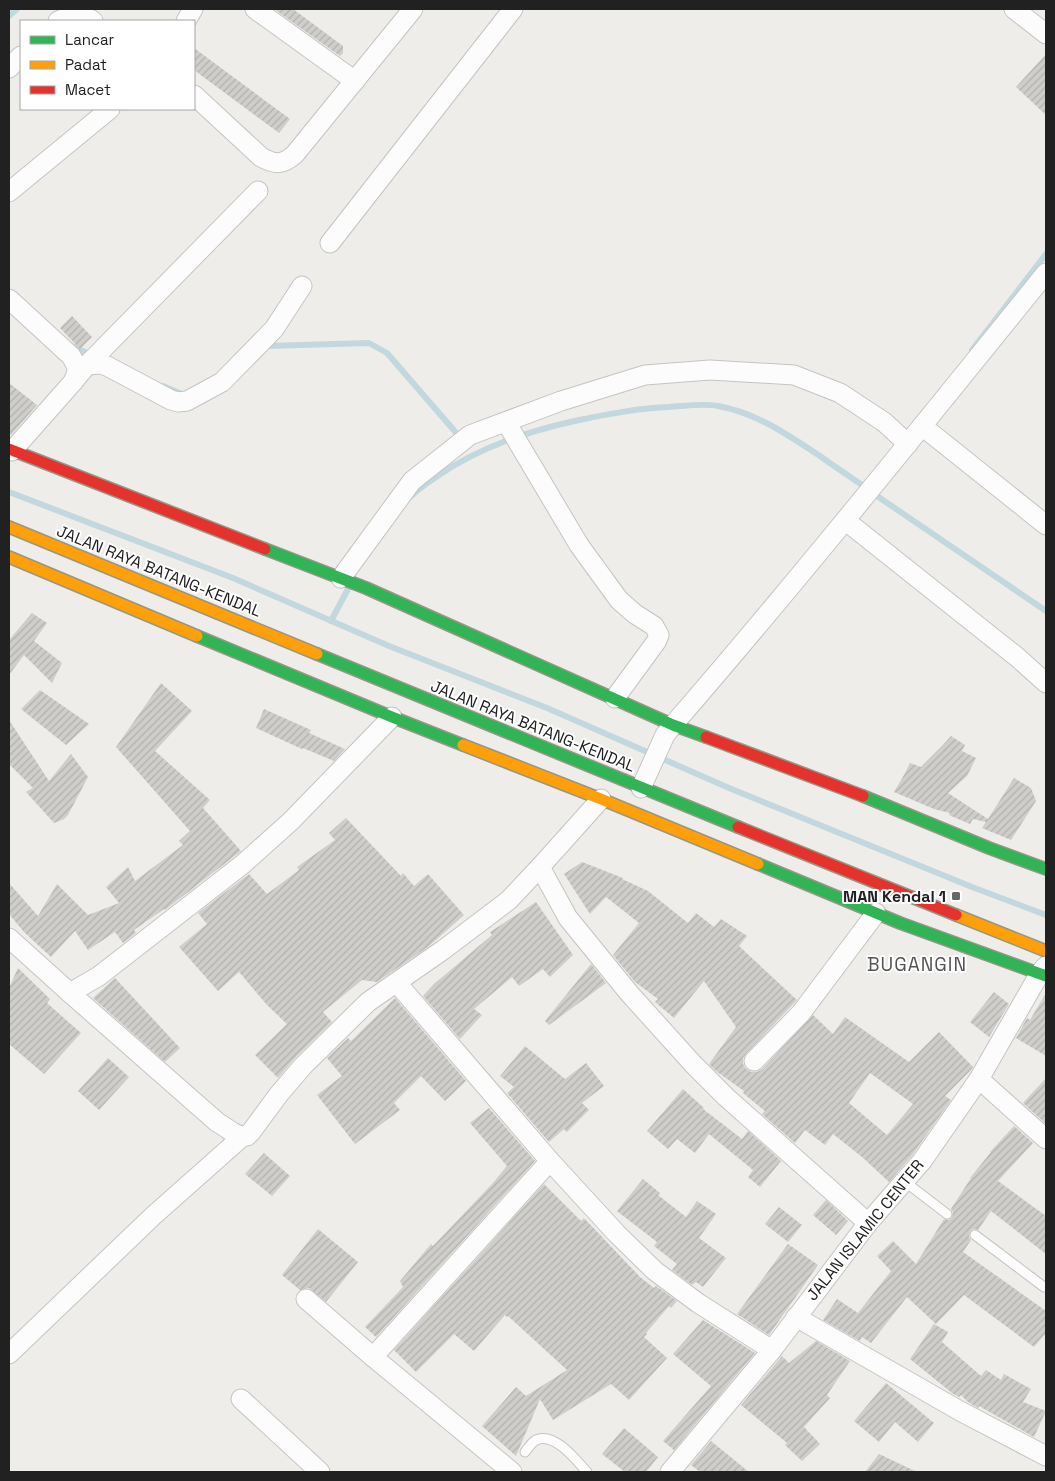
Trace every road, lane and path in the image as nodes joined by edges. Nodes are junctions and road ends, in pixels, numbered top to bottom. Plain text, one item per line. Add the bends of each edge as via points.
1 (193, 9) edge
2 (255, 9) edge
3 (412, 9) edge
4 (513, 9) edge
5 (1014, 9) edge
6 (60, 20) edge
7 (92, 20) edge
8 (187, 20) edge
9 (1046, 34) edge
10 (20, 57) edge
11 (9, 68) edge
12 (355, 81) junction
13 (195, 96) edge
14 (109, 110) edge
15 (258, 191) dead end
16 (9, 192) edge
17 (330, 243) dead end
18 (1046, 273) edge
19 (302, 286) dead end
20 (9, 299) edge
21 (86, 365) junction
22 (73, 382) junction
23 (509, 426) junction
24 (922, 426) junction
25 (908, 444) junction
26 (11, 450) edge
27 (846, 521) junction
28 (1046, 525) edge
29 (9, 527) edge
30 (9, 557) edge
31 (343, 579) junction
32 (1046, 683) edge
33 (615, 698) junction
34 (392, 716) junction
35 (669, 730) junction
36 (641, 788) junction
37 (601, 799) junction
38 (540, 868) junction
39 (1046, 868) edge
40 (876, 913) junction
41 (9, 938) edge
42 (1046, 951) edge
43 (1044, 971) edge
44 (397, 983) junction
45 (70, 993) junction
46 (754, 1061) dead end
47 (979, 1079) junction
48 (242, 1137) junction
49 (1046, 1139) edge
50 (550, 1161) junction
51 (904, 1181) junction
52 (947, 1214) dead end
53 (868, 1223) junction
54 (975, 1235) dead end
55 (1044, 1287) dead end
56 (306, 1299) dead end
57 (796, 1317) junction
58 (772, 1350) junction
59 (9, 1354) edge
60 (373, 1357) junction
61 (242, 1399) dead end
62 (525, 1452) dead end
63 (1046, 1456) edge
64 (320, 1472) edge
65 (512, 1472) edge
66 (587, 1472) edge
67 (670, 1472) edge

1 - 8 street
2 - 12 street
3 - 12 street
4 - 17 street
5 - 9 street
6 - 7 street via 73,14
10 - 11 street
12 - 13 street via 295,154 280,163 261,157
14 - 16 street
15 - 21 street
18 - 24 street
19 - 21 street via 274,329 222,382 186,401 171,400 107,366
20 - 22 street via 71,356 78,366
21 - 22 street
22 - 26 street
23 - 25 street via 561,401 645,376 710,370 794,375 840,393 884,422
23 - 31 street via 470,435 412,481
23 - 33 street via 579,545 619,600 654,626 659,636
24 - 25 street
24 - 28 street
25 - 27 street
26 - 31 main road
27 - 32 street
27 - 35 street
29 - 36 main road, JALAN RAYA BATANG-KENDAL
30 - 34 main road
31 - 33 main road
33 - 35 main road
34 - 37 main road
34 - 45 street via 291,821 243,864 99,976
35 - 36 street
35 - 39 main road via 859,794
36 - 42 main road, JALAN RAYA BATANG-KENDAL
37 - 38 street
37 - 40 main road
38 - 44 street via 508,900
38 - 53 street via 568,918 693,1064
40 - 43 main road
40 - 46 street via 801,1013
41 - 45 street
43 - 47 street, JALAN ISLAMIC CENTER
44 - 48 street via 368,1002 303,1066 251,1132
44 - 50 street
45 - 48 street via 217,1122
47 - 49 street
47 - 51 street, JALAN ISLAMIC CENTER via 922,1161
48 - 59 street via 153,1216
50 - 58 street via 655,1271
50 - 60 street
51 - 52 lane
51 - 53 street, JALAN ISLAMIC CENTER
53 - 57 street, JALAN ISLAMIC CENTER
54 - 55 lane
56 - 60 street
57 - 58 street, JALAN ISLAMIC CENTER
57 - 63 street
58 - 67 street, JALAN ISLAMIC CENTER
60 - 65 street
61 - 64 street
62 - 66 lane via 540,1438 551,1440 562,1446

